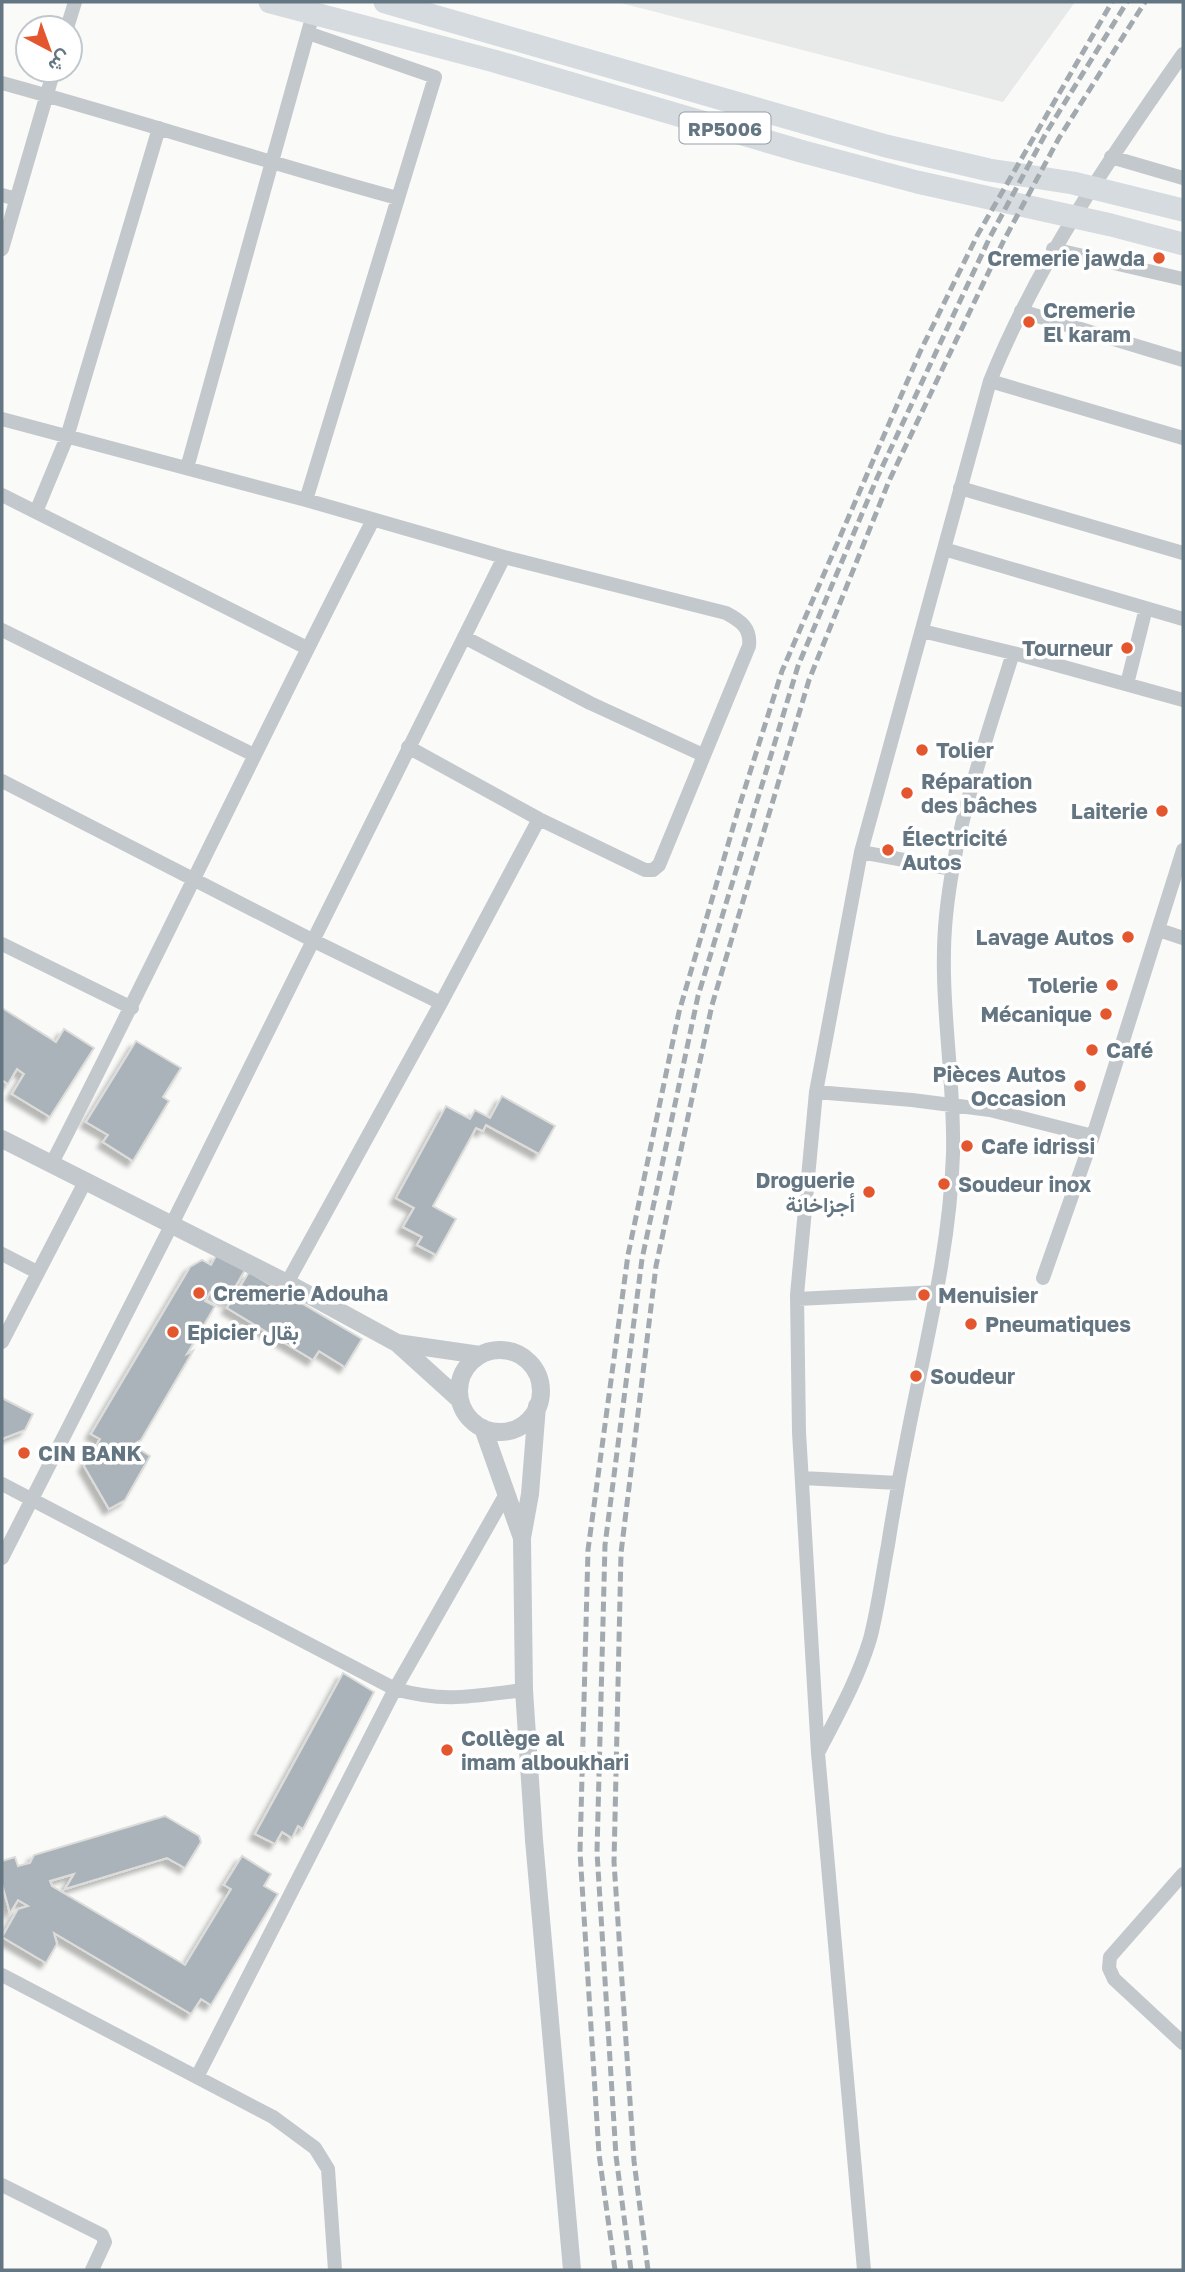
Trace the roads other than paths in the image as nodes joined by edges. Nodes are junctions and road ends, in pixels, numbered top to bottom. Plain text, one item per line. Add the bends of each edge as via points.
1 (270, 2) edge
2 (385, 2) edge
3 (311, 23) junction
4 (1183, 54) edge
5 (2, 83) edge
6 (50, 84) edge
7 (46, 95) junction
8 (159, 128) junction
9 (1108, 160) junction
10 (271, 163) junction
11 (1183, 178) edge
12 (9, 197) edge
13 (397, 198) junction
14 (1183, 210) edge
15 (1183, 244) edge
16 (2, 249) edge
17 (1053, 249) junction
18 (1183, 279) edge
19 (1021, 311) junction
20 (1183, 360) edge
21 (990, 381) junction
22 (2, 419) edge
23 (67, 437) junction
24 (1183, 438) edge
25 (187, 467) junction
26 (960, 488) junction
27 (2, 495) edge
28 (306, 500) junction
29 (36, 512) junction
30 (373, 520) junction
31 (944, 550) junction
32 (1183, 553) edge
33 (504, 557) junction
34 (1146, 608) junction
35 (1183, 619) edge
36 (2, 630) edge
37 (922, 631) junction
38 (464, 638) junction
39 (307, 648) junction
40 (1013, 653) junction
41 (1128, 684) junction
42 (1183, 699) edge
43 (408, 747) junction
44 (254, 755) junction
45 (703, 755) junction
46 (2, 781) edge
47 (539, 819) junction
48 (1183, 850) edge
49 (861, 852) junction
50 (952, 869) junction
51 (194, 880) junction
52 (1159, 930) junction
53 (1183, 938) edge
54 (312, 940) junction
55 (2, 944) edge
56 (442, 1003) junction
57 (132, 1008) junction
58 (816, 1092) junction
59 (953, 1104) junction
60 (1093, 1136) junction
61 (2, 1139) edge
62 (51, 1165) junction
63 (85, 1182) junction
64 (171, 1226) junction
65 (2, 1254) edge
66 (37, 1272) junction
67 (1043, 1278) dead end
68 (287, 1283) junction
69 (937, 1292) junction
70 (797, 1299) junction
71 (2, 1342) edge
72 (397, 1343) junction
73 (480, 1355) junction
74 (460, 1399) junction
75 (537, 1406) junction
76 (483, 1428) junction
77 (802, 1478) junction
78 (898, 1483) junction
79 (2, 1484) edge
80 (506, 1494) junction
81 (32, 1499) junction
82 (522, 1538) junction
83 (2, 1558) edge
84 (395, 1689) junction
85 (524, 1690) junction
86 (818, 1753) junction
87 (1183, 1874) edge
88 (2, 1975) edge
89 (1183, 2043) edge
90 (197, 2077) junction
91 (2, 2185) edge
92 (92, 2270) edge
93 (335, 2270) edge
94 (572, 2270) edge
95 (864, 2270) edge

1 - 3 main road, RP5006
2 - 14 main road, RP5006 via 886,146
3 - 10 street
3 - 13 street via 435,77
3 - 15 main road, RP5006 via 494,61 804,152
4 - 9 street
5 - 7 street
6 - 7 street
7 - 8 street
7 - 12 street
8 - 10 street
8 - 23 street
9 - 11 street
9 - 17 street
10 - 13 street
10 - 25 street
12 - 16 street
13 - 28 street
17 - 18 street
17 - 19 street
19 - 20 street
19 - 21 street
21 - 24 street
21 - 26 street
22 - 23 street
23 - 25 street
23 - 29 street
25 - 28 street
26 - 31 street
26 - 32 street
27 - 29 street
28 - 30 street
29 - 39 street
30 - 33 street
30 - 39 street
31 - 34 street
31 - 37 street
33 - 38 street
33 - 45 street via 726,613 746,627 750,646
34 - 35 street
34 - 41 street
36 - 44 street
37 - 40 street
37 - 49 street
38 - 43 street
38 - 45 street
39 - 44 street
40 - 41 street
40 - 50 street via 969,791
41 - 42 street
43 - 47 street
43 - 54 street
44 - 51 street
45 - 47 street via 659,865 653,870
46 - 51 street
47 - 56 street
48 - 52 street
49 - 50 street
49 - 58 street
50 - 59 street via 944,970
51 - 54 street
51 - 57 street
52 - 53 street
52 - 60 street
54 - 56 street
54 - 64 street
55 - 57 street
56 - 68 street
57 - 62 street
58 - 59 street
58 - 70 street
59 - 60 street via 1018,1115
59 - 69 street via 950,1213
60 - 67 street
61 - 62 street
62 - 63 street
63 - 64 street
63 - 66 street
64 - 68 street
64 - 81 street
65 - 66 street
66 - 71 street
68 - 72 street
69 - 70 street
69 - 78 street
70 - 77 street
72 - 73 street
72 - 74 street
73 - 74 street via 463,1373
73 - 75 street via 502,1350 527,1360 539,1379
74 - 76 street via 470,1418
75 - 76 street via 527,1421 511,1430
75 - 82 street
76 - 80 street
77 - 78 street
77 - 86 street
78 - 86 street via 869,1641
79 - 81 street
80 - 82 street
80 - 84 street
81 - 83 street
81 - 84 street
82 - 85 street
84 - 85 street via 445,1699
84 - 90 street
85 - 94 street
86 - 95 street
87 - 89 street via 1110,1957 1109,1968 1114,1979
88 - 90 street
90 - 93 street via 273,2117 321,2155 328,2169
91 - 92 street via 102,2235 105,2242

